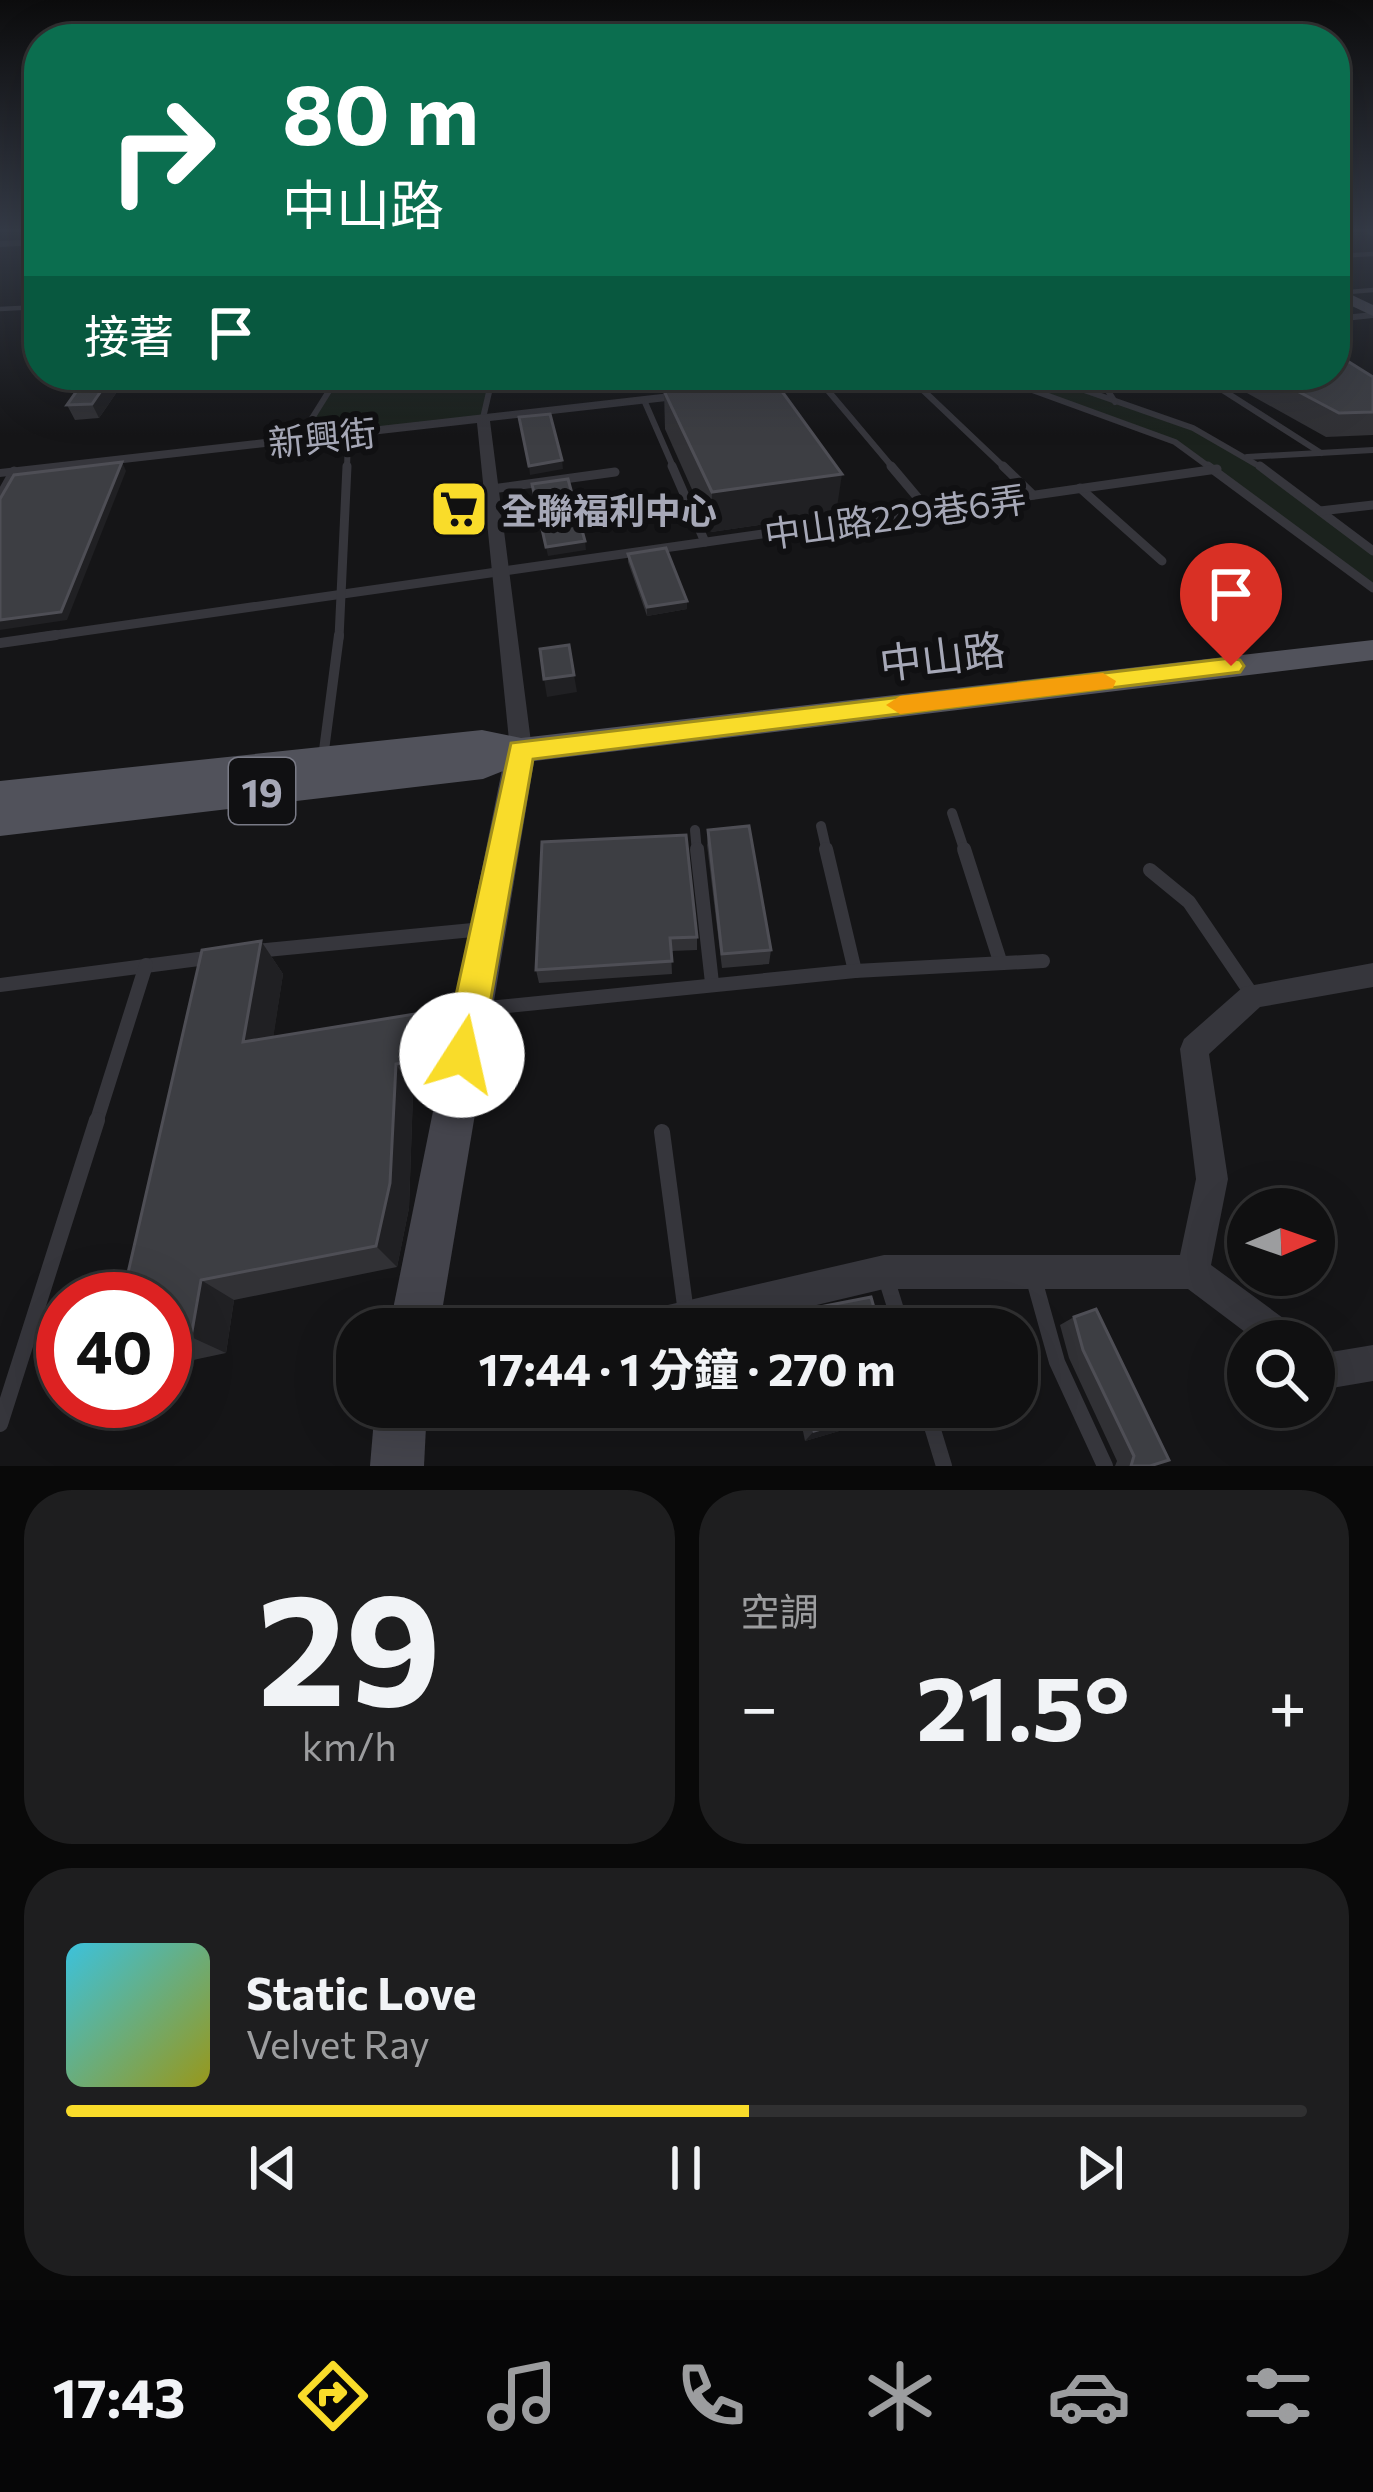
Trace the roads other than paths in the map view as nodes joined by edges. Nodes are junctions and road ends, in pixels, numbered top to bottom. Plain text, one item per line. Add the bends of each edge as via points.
1 (330, 390) edge
2 (490, 390) edge
3 (826, 390) edge
4 (924, 390) edge
5 (1032, 390) edge
6 (1082, 390) edge
7 (1107, 390) edge
8 (1224, 390) edge
9 (709, 392) edge
10 (644, 400) junction
11 (1115, 402) junction
12 (483, 418) junction
13 (348, 433) junction
14 (299, 439) junction
15 (1373, 451) edge
16 (1322, 453) junction
17 (1247, 458) junction
18 (1217, 469) junction
19 (7, 472) edge
20 (615, 472) dead end
21 (1080, 488) junction
22 (492, 490) junction
23 (1033, 495) junction
24 (0, 496) edge
25 (1373, 505) edge
26 (928, 510) junction
27 (1320, 511) junction
28 (705, 542) junction
29 (1373, 551) edge
30 (1162, 561) dead end
31 (501, 573) junction
32 (1373, 588) edge
33 (344, 597) junction
34 (0, 643) edge
35 (1373, 650) edge
36 (520, 750) junction
37 (323, 759) junction
38 (0, 795) edge
39 (952, 813) dead end
40 (0, 822) edge
41 (821, 826) dead end
42 (695, 830) dead end
43 (1150, 871) dead end
44 (486, 929) junction
45 (1000, 961) junction
46 (1043, 961) dead end
47 (146, 965) junction
48 (855, 971) junction
49 (1373, 976) edge
50 (712, 983) junction
51 (0, 985) edge
52 (1253, 996) junction
53 (470, 1010) junction
54 (662, 1132) dead end
55 (884, 1272) junction
56 (1193, 1272) junction
57 (1032, 1273) junction
58 (417, 1308) edge
59 (686, 1308) edge
60 (723, 1308) edge
61 (895, 1308) edge
62 (1258, 1320) edge
63 (1373, 1363) edge
64 (1335, 1369) edge
65 (0, 1424) edge
66 (400, 1428) edge
67 (932, 1428) edge
68 (398, 1466) edge
69 (944, 1466) edge
70 (1105, 1466) edge

1 - 14 lane
2 - 12 lane
3 - 26 lane
4 - 23 lane
5 - 18 lane via 1175,442
6 - 11 lane
7 - 11 lane
8 - 16 lane
9 - 10 street, 新興街
10 - 12 street, 新興街
10 - 28 lane
11 - 17 lane via 1193,428
12 - 13 street, 新興街
12 - 22 street
13 - 14 street, 新興街
13 - 33 lane
14 - 19 street, 新興街
15 - 16 lane
16 - 17 lane
17 - 27 lane
18 - 21 lane, 中山路229巷6弄
18 - 32 lane
19 - 24 lane
20 - 22 lane
21 - 23 lane, 中山路229巷6弄
21 - 30 lane
22 - 31 street
23 - 26 lane, 中山路229巷6弄
25 - 27 lane
26 - 28 lane, 中山路229巷6弄
27 - 29 lane
28 - 31 lane, 中山路229巷6弄
31 - 33 lane, 中山路229巷6弄
31 - 36 street
33 - 34 lane, 中山路229巷6弄
33 - 37 lane
35 - 36 main road, 中山路 / 19
36 - 37 main road, 中山路 / 19 via 482,742
36 - 40 main road, 中山路 / 19 via 483,766
36 - 44 street
37 - 38 main road, 中山路 / 19
39 - 45 lane
41 - 48 lane
42 - 50 lane
43 - 52 lane via 1189,902
44 - 47 lane
44 - 53 street
45 - 46 lane
45 - 48 lane
47 - 51 lane
47 - 65 lane
48 - 50 lane
49 - 52 street
50 - 53 lane
52 - 56 street via 1194,1049 1212,1179
53 - 58 street
54 - 59 lane
55 - 57 street
55 - 60 street
55 - 61 lane
56 - 57 street
56 - 62 street
57 - 70 lane via 1058,1363
63 - 64 street
66 - 68 street
67 - 69 lane

